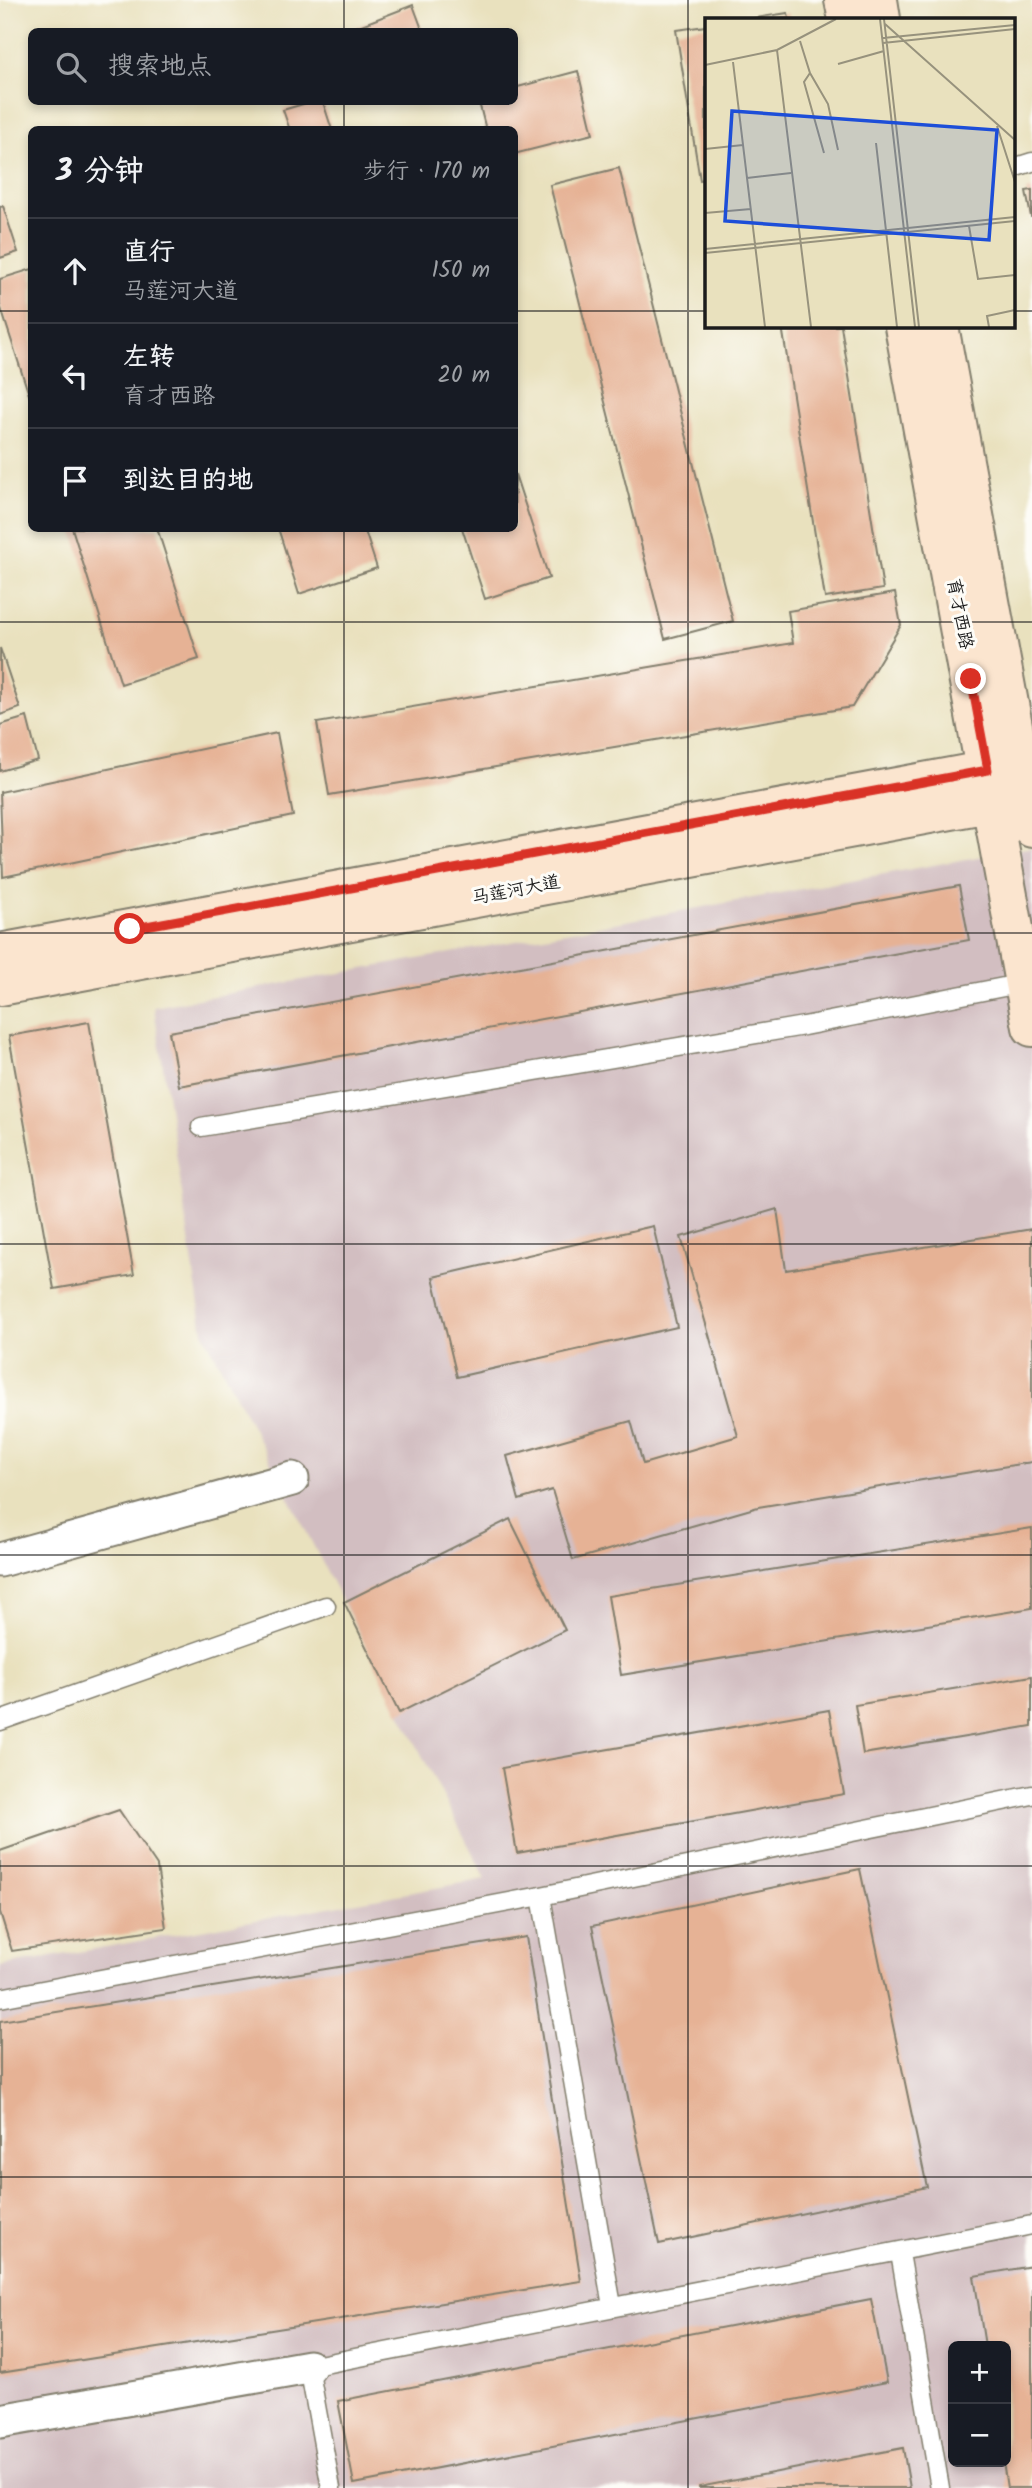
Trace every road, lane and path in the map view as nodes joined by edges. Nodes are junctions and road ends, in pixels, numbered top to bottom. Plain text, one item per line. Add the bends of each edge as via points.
1 (844, 0) edge
2 (878, 0) edge
3 (848, 18) edge
4 (881, 18) edge
5 (1032, 162) edge
6 (1014, 168) edge
7 (904, 327) edge
8 (939, 327) edge
9 (1018, 788) edge
10 (0, 953) edge
11 (1028, 982) edge
12 (0, 986) edge
13 (1032, 1027) edge
14 (201, 1127) dead end
15 (292, 1479) dead end
16 (0, 1560) edge
17 (326, 1606) dead end
18 (0, 1721) edge
19 (1032, 1795) edge
20 (541, 1896) junction
21 (0, 1998) edge
22 (1032, 2225) edge
23 (900, 2253) junction
24 (612, 2306) junction
25 (309, 2367) junction
26 (0, 2421) edge
27 (331, 2488) edge
28 (940, 2488) edge

1 - 3 street
2 - 4 street
5 - 6 lane
7 - 9 street, 育才西路
8 - 9 street, 育才西路
9 - 10 street, 马莲河大道
9 - 11 street, 育才西路
9 - 12 street, 马莲河大道
11 - 13 street, 育才西路
11 - 14 lane via 804,1026
15 - 16 street
17 - 18 lane
19 - 20 lane
20 - 21 lane
20 - 24 lane
22 - 23 lane
23 - 24 lane
23 - 28 lane
24 - 25 lane
25 - 26 street
25 - 27 lane

